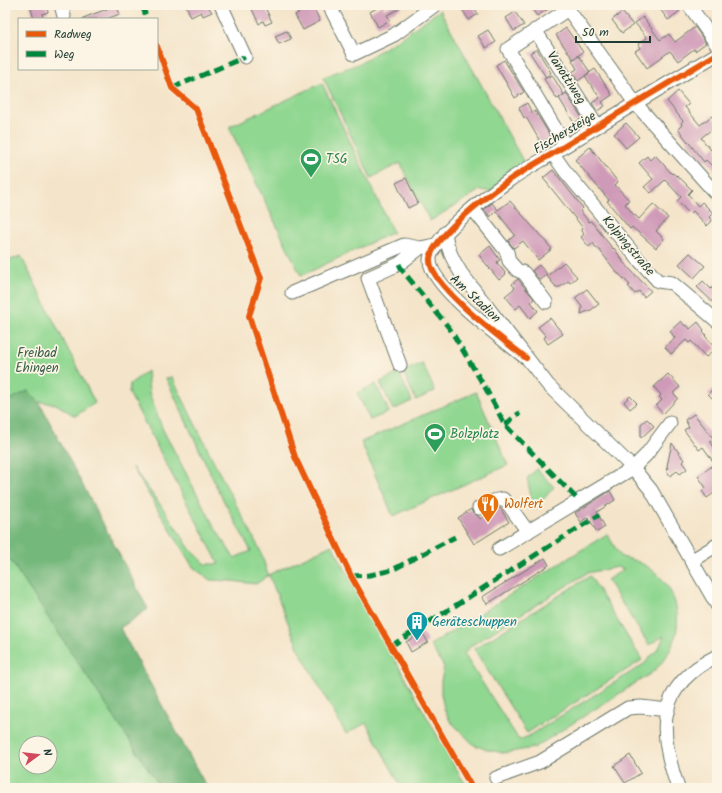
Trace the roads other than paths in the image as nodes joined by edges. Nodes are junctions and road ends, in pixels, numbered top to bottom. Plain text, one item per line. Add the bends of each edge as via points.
1 (221, 5) edge
2 (329, 5) edge
3 (434, 5) edge
4 (689, 5) edge
5 (566, 7) edge
6 (535, 30) junction
7 (717, 45) edge
8 (717, 54) edge
9 (245, 57) dead end
10 (635, 103) junction
11 (597, 126) junction
12 (566, 145) junction
13 (553, 154) junction
14 (717, 195) edge
15 (473, 209) junction
16 (445, 234) junction
17 (435, 245) junction
18 (420, 248) junction
19 (292, 293) dead end
20 (546, 302) dead end
21 (717, 321) edge
22 (526, 358) junction
23 (400, 365) dead end
24 (670, 423) dead end
25 (633, 468) junction
26 (480, 504) dead end
27 (528, 532) junction
28 (717, 545) edge
29 (499, 549) dead end
30 (691, 561) junction
31 (717, 605) edge
32 (717, 656) edge
33 (668, 710) junction
34 (496, 778) dead end
35 (678, 788) edge

1 - 9 street
2 - 3 street via 354,54 394,35
4 - 7 street
5 - 6 street
5 - 10 street
6 - 11 street, Vanottiweg
6 - 12 street via 508,48
8 - 10 street, Fischersteige
10 - 11 street, Fischersteige
10 - 14 street
11 - 12 street, Fischersteige
12 - 13 street, Fischersteige
13 - 15 street, Fischersteige via 509,181
13 - 21 street, Kolpingstraße via 638,260 658,281 672,283
15 - 16 street, Fischersteige
15 - 20 street via 507,252 509,261 517,270 524,273
16 - 17 street, Fischersteige
16 - 22 street, Am Stadion via 452,259
17 - 18 street
17 - 22 street, Am Stadion via 430,254 430,262 439,280 476,317
18 - 19 street via 404,245
18 - 23 street via 399,264 368,278
22 - 25 street, Am Stadion via 548,385
24 - 25 street
25 - 27 street
25 - 30 street, Am Stadion via 651,490
26 - 27 street via 503,499
27 - 29 street
28 - 30 street
30 - 31 street, Am Stadion
32 - 33 street via 696,668 680,683
33 - 34 street via 628,708 540,762
33 - 35 street via 664,733 669,762

